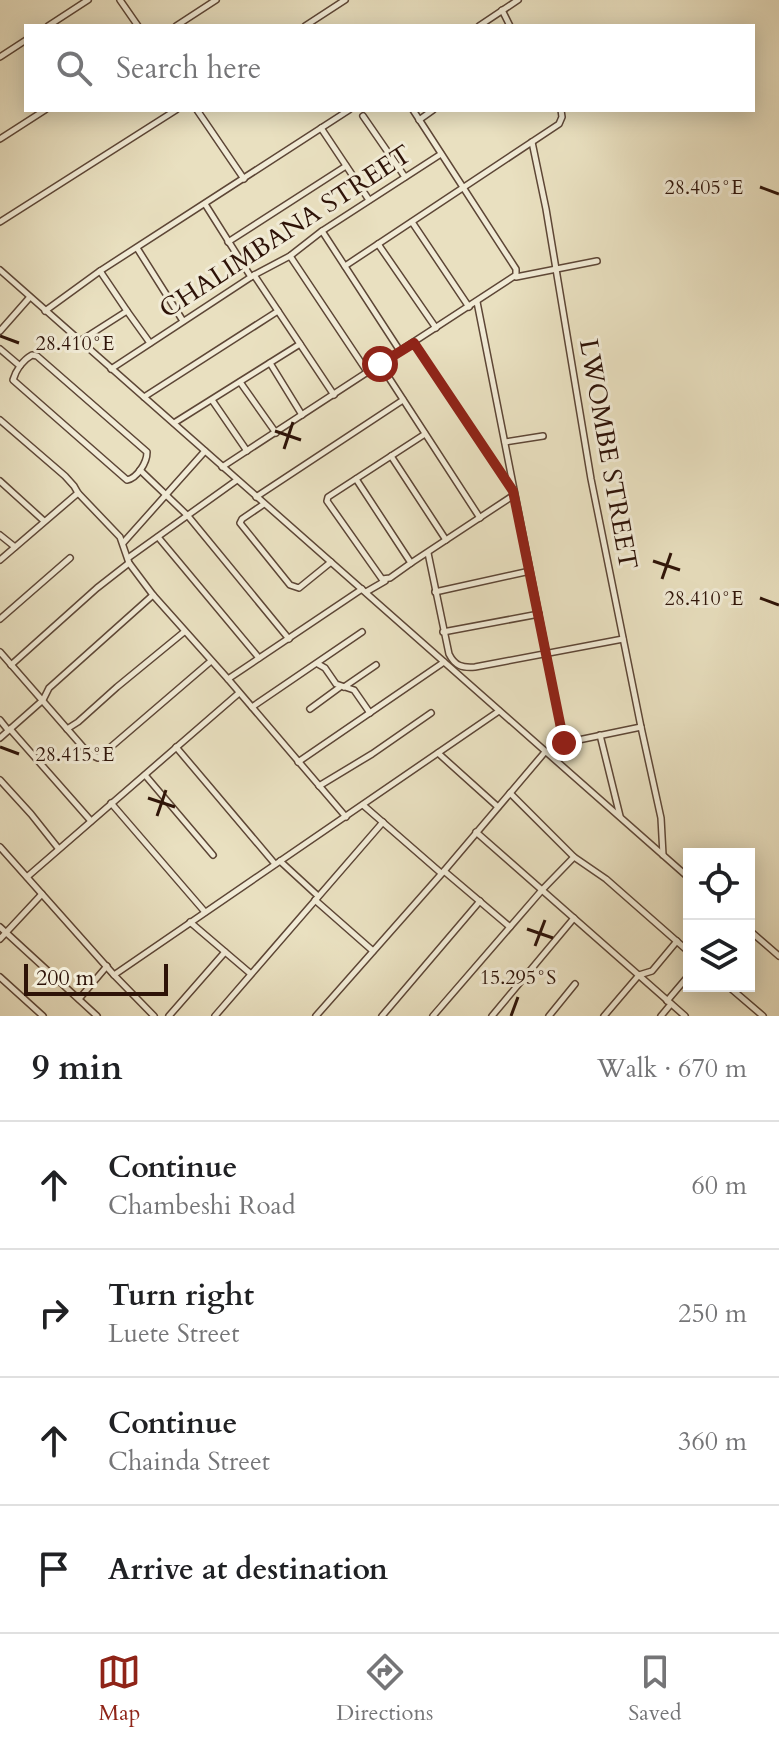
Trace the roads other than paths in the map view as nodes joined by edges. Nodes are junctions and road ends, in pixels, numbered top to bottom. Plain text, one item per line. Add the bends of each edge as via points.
1 (88, 0) edge
2 (120, 0) edge
3 (216, 0) edge
4 (345, 0) edge
5 (518, 0) edge
6 (502, 10) junction
7 (51, 24) edge
8 (137, 24) edge
9 (179, 24) edge
10 (308, 24) edge
11 (482, 24) edge
12 (509, 24) edge
13 (24, 41) edge
14 (0, 57) edge
15 (42, 112) edge
16 (173, 112) edge
17 (198, 112) edge
18 (346, 112) edge
19 (414, 112) edge
20 (430, 112) edge
21 (561, 112) edge
22 (363, 116) dead end
23 (419, 120) junction
24 (321, 128) junction
25 (0, 139) edge
26 (532, 142) junction
27 (441, 154) junction
28 (346, 166) junction
29 (405, 177) junction
30 (244, 179) junction
31 (465, 188) junction
32 (369, 200) junction
33 (205, 204) junction
34 (0, 222) edge
35 (412, 222) junction
36 (322, 231) junction
37 (228, 242) junction
38 (378, 244) junction
39 (137, 248) junction
40 (290, 256) junction
41 (597, 261) dead end
42 (345, 266) junction
43 (556, 268) junction
44 (0, 270) edge
45 (100, 271) junction
46 (253, 276) junction
47 (515, 277) junction
48 (30, 297) junction
49 (477, 302) junction
50 (469, 307) junction
51 (45, 311) junction
52 (127, 311) junction
53 (278, 311) junction
54 (183, 321) junction
55 (436, 328) junction
56 (0, 331) edge
57 (80, 341) junction
58 (150, 343) junction
59 (414, 343) junction
60 (300, 344) junction
61 (0, 349) edge
62 (400, 351) junction
63 (270, 363) junction
64 (380, 364) junction
65 (20, 366) junction
66 (111, 369) junction
67 (368, 373) junction
68 (240, 382) junction
69 (334, 395) junction
70 (144, 397) junction
71 (212, 400) junction
72 (403, 400) junction
73 (302, 415) junction
74 (0, 420) edge
75 (174, 423) junction
76 (276, 433) junction
77 (425, 434) junction
78 (543, 436) dead end
79 (505, 442) junction
80 (205, 451) junction
81 (247, 451) junction
82 (391, 456) junction
83 (222, 467) junction
84 (140, 470) junction
85 (356, 479) junction
86 (237, 480) junction
87 (0, 481) edge
88 (78, 493) junction
89 (514, 493) junction
90 (165, 494) junction
91 (256, 497) junction
92 (264, 504) junction
93 (188, 516) junction
94 (480, 518) junction
95 (44, 521) junction
96 (0, 535) edge
97 (158, 537) junction
98 (446, 540) junction
99 (122, 543) junction
100 (15, 547) junction
101 (428, 553) junction
102 (70, 558) dead end
103 (0, 560) edge
104 (128, 560) junction
105 (331, 562) junction
106 (411, 563) junction
107 (530, 571) junction
108 (386, 580) junction
109 (364, 590) junction
110 (435, 592) junction
111 (153, 595) junction
112 (539, 614) junction
113 (0, 619) edge
114 (184, 632) junction
115 (362, 632) dead end
116 (443, 632) junction
117 (289, 639) junction
118 (623, 639) junction
119 (0, 652) edge
120 (546, 653) junction
121 (259, 658) junction
122 (211, 661) junction
123 (449, 662) junction
124 (317, 663) junction
125 (11, 665) junction
126 (376, 665) dead end
127 (228, 679) junction
128 (342, 687) junction
129 (239, 693) junction
130 (43, 700) junction
131 (252, 707) junction
132 (310, 709) dead end
133 (500, 711) junction
134 (370, 713) junction
135 (431, 713) dead end
136 (0, 720) edge
137 (641, 727) junction
138 (67, 729) junction
139 (9, 730) junction
140 (600, 735) junction
141 (0, 738) edge
142 (564, 743) junction
143 (176, 747) junction
144 (545, 752) junction
145 (438, 753) junction
146 (298, 762) junction
147 (145, 775) junction
148 (0, 780) edge
149 (319, 786) junction
150 (510, 793) junction
151 (111, 803) junction
152 (363, 805) junction
153 (498, 807) junction
154 (346, 817) junction
155 (621, 818) junction
156 (91, 821) junction
157 (383, 822) junction
158 (476, 832) junction
159 (0, 847) edge
160 (58, 848) junction
161 (213, 855) dead end
162 (663, 855) junction
163 (574, 857) junction
164 (278, 862) junction
165 (443, 872) junction
166 (683, 873) edge
167 (27, 877) junction
168 (542, 890) junction
169 (42, 894) junction
170 (317, 898) junction
171 (480, 901) junction
172 (205, 912) junction
173 (574, 918) junction
174 (190, 922) junction
175 (0, 927) edge
176 (510, 927) junction
177 (6, 932) junction
178 (755, 935) edge
179 (0, 939) edge
180 (677, 941) junction
181 (683, 946) edge
182 (373, 951) junction
183 (225, 952) junction
184 (779, 956) edge
185 (107, 966) junction
186 (251, 974) junction
187 (114, 975) junction
188 (639, 975) junction
189 (0, 977) edge
190 (683, 983) edge
191 (575, 984) dead end
192 (735, 992) edge
193 (79, 999) junction
194 (669, 1003) junction
195 (43, 1016) edge
196 (97, 1016) edge
197 (154, 1016) edge
198 (169, 1016) edge
199 (215, 1016) edge
200 (316, 1016) edge
201 (382, 1016) edge
202 (433, 1016) edge
203 (492, 1016) edge
204 (549, 1016) edge
205 (604, 1016) edge
206 (661, 1016) edge
207 (685, 1016) edge
208 (763, 1016) edge

1 - 7 street
2 - 8 street
3 - 9 street
4 - 10 street
5 - 6 street
6 - 11 street
6 - 12 street
13 - 14 street
15 - 25 street
16 - 34 street
17 - 30 street
18 - 24 street
19 - 23 street
20 - 23 street
21 - 26 street via 559,124
22 - 29 street
23 - 27 street
24 - 28 street
24 - 30 street
26 - 31 street
26 - 43 street, LWOMBE STREET
27 - 29 street, CHALIMBANA STREET
27 - 31 street
28 - 32 street
28 - 37 street
29 - 32 street, CHALIMBANA STREET
30 - 33 street
31 - 35 street
31 - 47 street via 516,269
32 - 36 street, CHALIMBANA STREET
33 - 37 street
33 - 39 street
35 - 38 street
35 - 50 street
36 - 40 street, CHALIMBANA STREET
36 - 42 street
37 - 46 street
38 - 42 street
38 - 55 street
39 - 45 street
39 - 54 street
40 - 46 street, CHALIMBANA STREET
40 - 67 street
41 - 43 street
42 - 62 street
43 - 47 street
43 - 118 street, LWOMBE STREET
44 - 48 street
45 - 51 street
45 - 52 street
46 - 53 street
46 - 54 street, CHALIMBANA STREET
47 - 49 street
48 - 51 street
48 - 56 street
49 - 50 street
49 - 79 street
50 - 55 street
51 - 57 street
52 - 57 street
52 - 58 street
53 - 60 street
53 - 70 street
54 - 58 street, CHALIMBANA STREET
55 - 59 street
57 - 66 street
58 - 66 street, CHALIMBANA STREET
59 - 62 street
59 - 89 street
60 - 63 street
60 - 69 street
61 - 65 street
62 - 64 street
63 - 68 street
63 - 73 street
64 - 67 street
64 - 72 street
65 - 84 street via 13,380 127,480
65 - 84 street via 37,356 102,411 147,452
66 - 70 street
67 - 69 street
68 - 71 street
68 - 76 street
69 - 73 street
70 - 75 street
71 - 75 street
71 - 81 street
72 - 77 street
72 - 91 street
73 - 76 street
74 - 88 street
75 - 80 street
76 - 81 street
77 - 82 street
77 - 94 street
78 - 79 street
79 - 89 street
80 - 83 street
80 - 90 street
81 - 83 street
82 - 85 street
82 - 98 street
83 - 86 street
84 - 90 street
85 - 106 street
85 - 108 street via 327,501 378,576
86 - 91 street
86 - 93 street
87 - 95 street
88 - 95 street
88 - 99 street
89 - 94 street
89 - 107 street
90 - 93 street
90 - 99 street
91 - 92 street
92 - 105 street
92 - 105 street via 240,523 290,585 299,588
93 - 97 street
93 - 117 street
94 - 98 street
95 - 100 street
96 - 100 street
97 - 104 street
97 - 121 street
98 - 101 street
99 - 104 street
100 - 103 street
101 - 106 street
101 - 110 street
102 - 113 street
104 - 111 street
104 - 125 street
105 - 109 street
106 - 108 street
107 - 110 street
107 - 112 street
108 - 109 street
109 - 117 street
109 - 123 street
110 - 116 street
111 - 114 street
111 - 130 street via 49,688
112 - 116 street
112 - 120 street
114 - 122 street
114 - 138 street
115 - 124 street
116 - 123 street
117 - 121 street
118 - 120 street
118 - 137 street, LWOMBE STREET
119 - 125 street
120 - 123 street via 475,667
120 - 142 street
121 - 127 street
122 - 127 street
122 - 138 street via 98,758
123 - 133 street
123 - 134 street
124 - 128 street
124 - 131 street
125 - 130 street
126 - 128 street
127 - 129 street
128 - 132 street
128 - 134 street via 354,690
129 - 131 street
129 - 143 street
130 - 138 street
130 - 139 street
131 - 146 street
133 - 144 street
133 - 145 street
134 - 146 street
135 - 149 street
136 - 139 street
137 - 140 street
137 - 162 street, LWOMBE STREET via 661,818
139 - 141 street
139 - 156 street
140 - 142 street
140 - 155 street
142 - 144 street
143 - 147 street
143 - 164 street
144 - 150 street
144 - 155 street
145 - 152 street
145 - 153 street
146 - 149 street
147 - 151 street
147 - 161 street
148 - 160 street
149 - 154 street
150 - 153 street
150 - 163 street
151 - 156 street
151 - 172 street
152 - 154 street
152 - 157 street
153 - 158 street
154 - 164 street
155 - 162 street
156 - 160 street
157 - 165 street
157 - 170 street
158 - 165 street
158 - 168 street
159 - 167 street
160 - 167 street
162 - 166 street
163 - 168 street
163 - 180 street
164 - 170 street
164 - 172 street
165 - 171 street
165 - 182 street
167 - 169 street
168 - 173 street
168 - 176 street
169 - 177 street
169 - 185 street
170 - 182 street
170 - 186 street
171 - 176 street
171 - 201 street
172 - 174 street
173 - 188 street
173 - 203 street
174 - 183 street
174 - 187 street
175 - 177 street
176 - 202 street
177 - 179 street
177 - 193 street
178 - 184 street
180 - 181 street
180 - 188 street via 652,971
182 - 200 street
183 - 186 street
183 - 198 street
185 - 187 street
185 - 193 street
186 - 199 street
187 - 197 street
188 - 194 street
188 - 205 street
189 - 195 street
190 - 194 street
191 - 204 street
192 - 208 street
193 - 196 street
194 - 206 street
194 - 207 street

